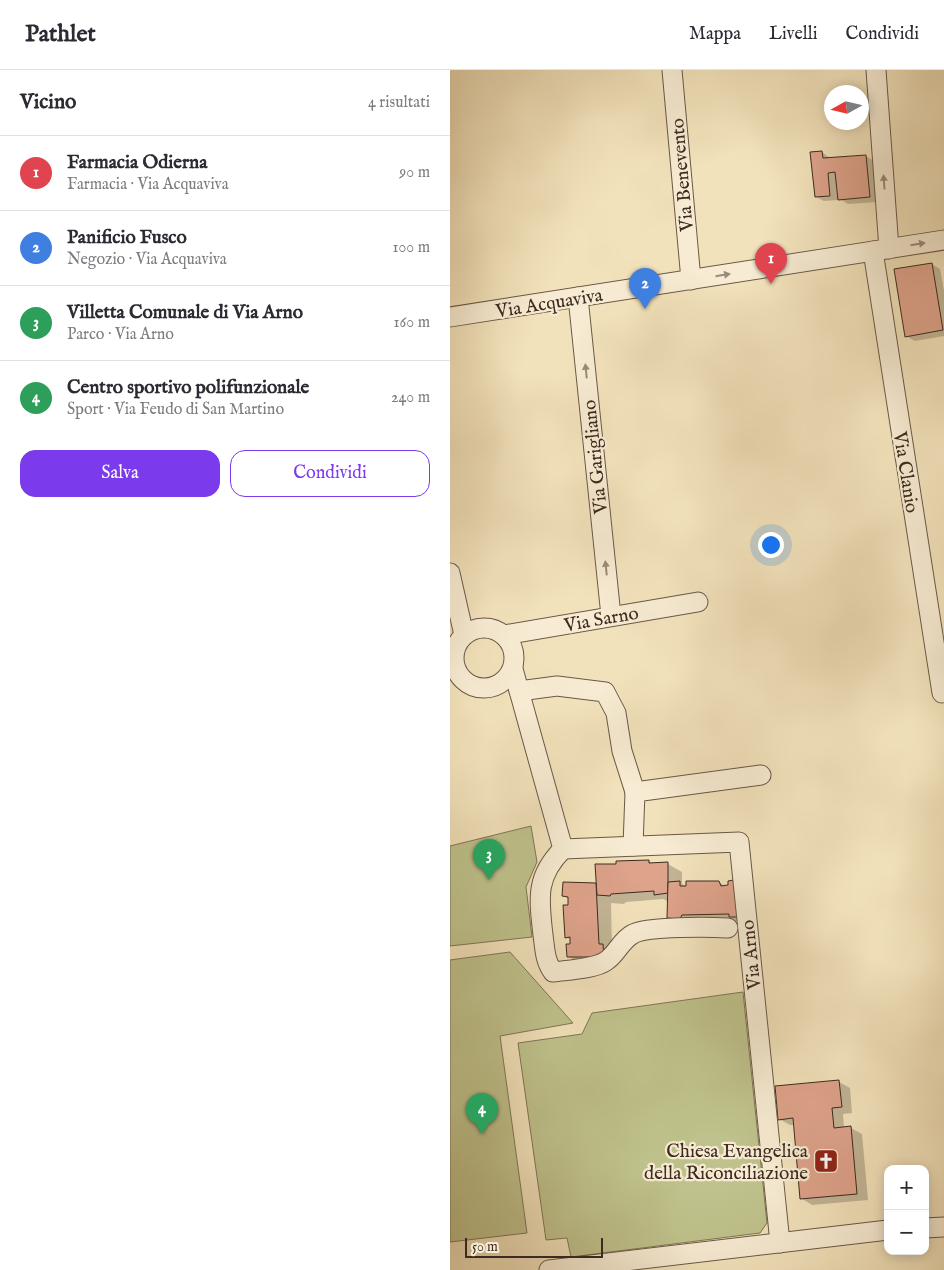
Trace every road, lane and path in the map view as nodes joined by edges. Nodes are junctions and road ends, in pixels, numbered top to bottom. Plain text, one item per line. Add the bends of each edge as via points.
1 (672, 70) edge
2 (876, 70) edge
3 (944, 240) edge
4 (881, 250) junction
5 (691, 280) junction
6 (578, 297) junction
7 (450, 317) edge
8 (450, 572) edge
9 (698, 602) dead end
10 (611, 616) junction
11 (464, 635) junction
12 (504, 635) junction
13 (452, 656) edge
14 (513, 669) junction
15 (519, 691) junction
16 (942, 692) dead end
17 (761, 775) dead end
18 (635, 792) junction
19 (634, 846) junction
20 (563, 848) junction
21 (728, 928) dead end
22 (944, 1227) edge
23 (929, 1228) edge
24 (884, 1230) edge
25 (780, 1243) junction
26 (549, 1270) edge

1 - 5 street, Via Benevento
4 -> 2 street, Via Clanio
4 -> 3 street, Via Acquaviva
5 -> 4 street, Via Acquaviva
4 - 16 street, Via Clanio
5 - 6 street, Via Acquaviva
6 - 7 street, Via Acquaviva
10 -> 6 street, Via Garigliano
8 - 11 street
9 - 10 street, Via Sarno
10 - 12 street, Via Sarno
11 - 12 street via 480,628 496,630
11 - 13 street
12 - 14 street via 514,650
13 - 14 street via 459,675 474,687 492,688 508,677
14 - 15 street
15 - 18 street via 557,686 605,692 616,713 622,751
15 - 20 street
17 - 18 street
18 - 19 street
19 - 20 street, Via Arno
19 - 25 street, Via Arno via 739,842
20 - 21 street, Via Arno via 551,861 539,896 546,963 554,972 606,961 634,933 692,926
22 - 23 street
24 - 25 street
25 - 26 street

